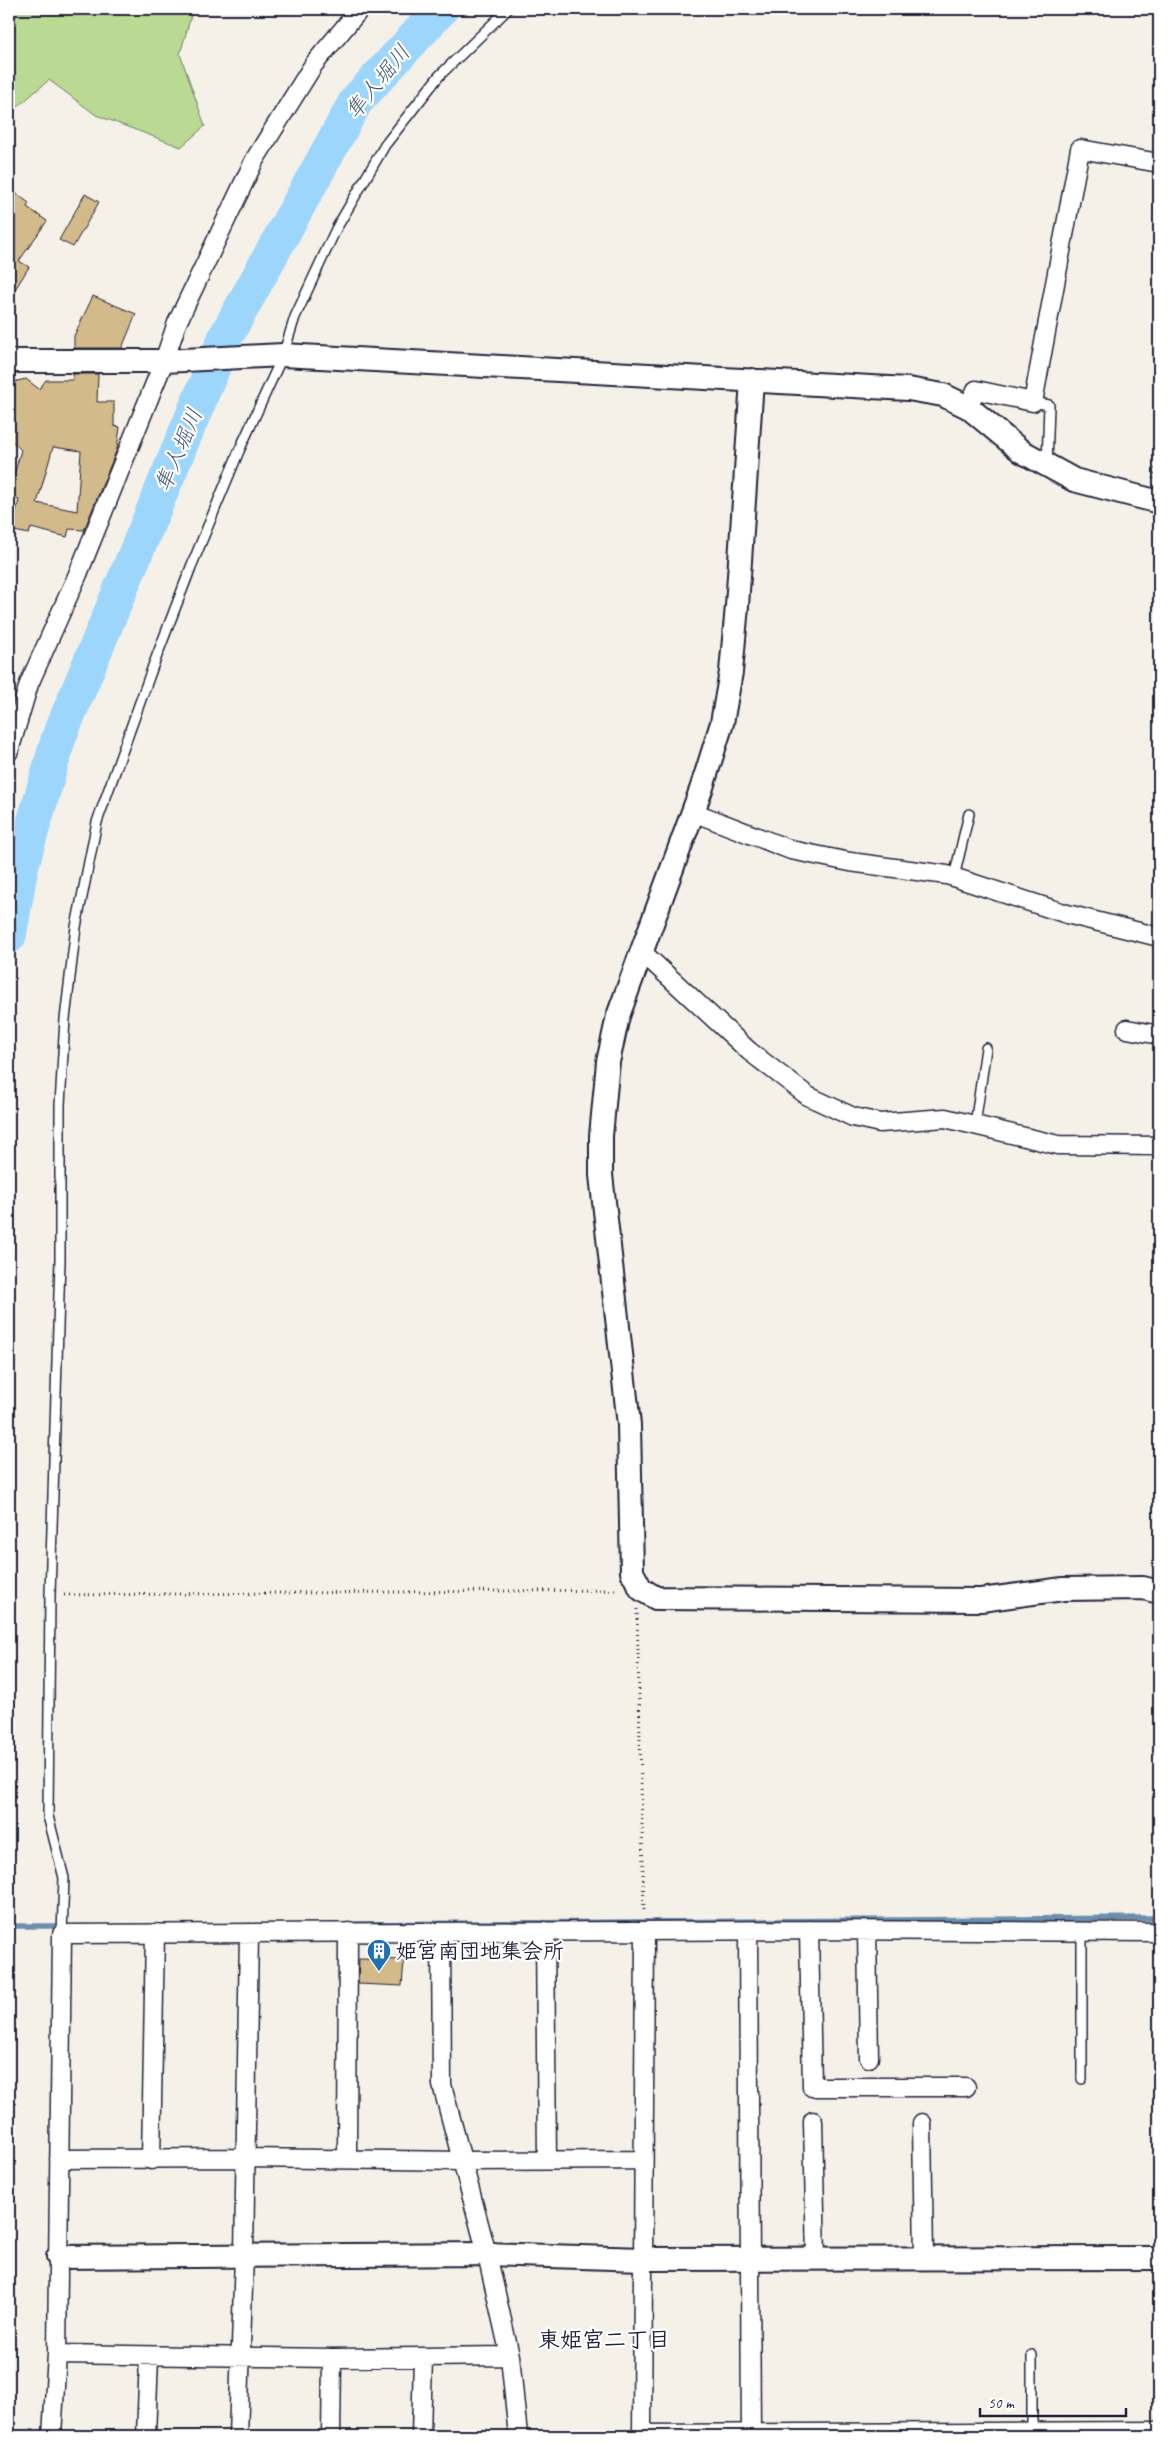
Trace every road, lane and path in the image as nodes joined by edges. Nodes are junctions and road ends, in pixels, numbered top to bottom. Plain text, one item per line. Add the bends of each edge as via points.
1 (360, 9) edge
2 (508, 9) edge
3 (1159, 163) edge
4 (283, 355) junction
5 (9, 361) edge
6 (164, 362) junction
7 (752, 380) junction
8 (1033, 402) junction
9 (968, 407) junction
10 (1047, 465) junction
11 (1159, 502) edge
12 (9, 751) edge
13 (693, 812) junction
14 (969, 814) dead end
15 (954, 877) junction
16 (1159, 937) edge
17 (642, 952) junction
18 (1127, 1029) dead end
19 (1159, 1035) edge
20 (986, 1048) dead end
21 (975, 1125) junction
22 (1159, 1146) edge
23 (641, 1590) junction
24 (1159, 1592) edge
25 (50, 1595) junction
26 (809, 1930) junction
27 (867, 1930) junction
28 (644, 1931) junction
29 (748, 1931) junction
30 (1082, 1931) junction
31 (348, 1932) junction
32 (441, 1932) junction
33 (546, 1932) junction
34 (1159, 1932) edge
35 (155, 1933) junction
36 (249, 1933) junction
37 (62, 1934) junction
38 (869, 2058) dead end
39 (1082, 2079) dead end
40 (966, 2087) dead end
41 (813, 2121) dead end
42 (922, 2124) dead end
43 (246, 2158) junction
44 (59, 2159) junction
45 (348, 2159) junction
46 (151, 2160) junction
47 (547, 2160) junction
48 (644, 2160) junction
49 (462, 2161) junction
50 (486, 2254) junction
51 (244, 2256) junction
52 (58, 2257) junction
53 (924, 2258) junction
54 (1159, 2258) edge
55 (643, 2259) junction
56 (749, 2260) junction
57 (816, 2260) junction
58 (57, 2354) junction
59 (1032, 2354) dead end
60 (510, 2356) junction
61 (423, 2357) junction
62 (149, 2358) junction
63 (240, 2358) junction
64 (332, 2358) junction
65 (1159, 2430) edge
66 (1032, 2432) junction
67 (642, 2435) edge
68 (751, 2435) edge
69 (800, 2435) edge
70 (52, 2436) edge
71 (146, 2436) edge
72 (238, 2436) edge
73 (331, 2436) edge
74 (421, 2436) edge
75 (518, 2436) edge

1 - 6 street via 314,64 255,159 177,323
2 - 4 lane via 439,76 385,145 336,229 309,284 294,317
3 - 8 street via 1080,149
4 - 6 street
4 - 7 street
4 - 25 lane via 191,567 96,822 76,927 65,1019 60,1105 58,1348
5 - 6 street
6 - 12 street via 78,574 29,684
7 - 9 street via 908,389 943,395
7 - 13 street via 731,672 722,723
8 - 9 street via 976,390
8 - 10 lane via 1049,405
9 - 10 street via 1021,451
10 - 11 street via 1074,480
13 - 15 street via 791,850
13 - 17 street
14 - 15 lane
15 - 16 street via 1067,914
17 - 21 street via 749,1051 808,1096 853,1117 880,1123 945,1118
17 - 23 street via 618,1016 608,1062 601,1136 604,1218 615,1285 629,1425 632,1572
18 - 19 street
20 - 21 lane
21 - 22 street via 1058,1145
23 - 24 street via 656,1598 962,1600 1062,1589 1143,1588
23 - 25 path
23 - 28 path via 636,1614
25 - 37 lane via 48,1816 64,1878
26 - 27 street
26 - 29 street
26 - 40 street via 812,2087
27 - 30 street
27 - 38 street
28 - 29 street
28 - 33 street
28 - 48 street
29 - 56 street
30 - 34 street
30 - 39 lane
31 - 32 street
31 - 36 street
31 - 45 street
32 - 33 street
32 - 49 street via 442,2085
33 - 47 street
35 - 36 street
35 - 37 street
35 - 46 street
36 - 43 street
37 - 44 street
41 - 57 street
42 - 53 street
43 - 45 street
43 - 46 street
43 - 51 street
44 - 46 street
44 - 52 street
45 - 49 street
47 - 48 street
47 - 49 street
48 - 55 street
49 - 50 street
50 - 51 street
50 - 55 street
50 - 60 street
51 - 52 street
51 - 63 street
52 - 58 street
53 - 54 street
53 - 57 street
55 - 56 street
55 - 67 street
56 - 57 street
56 - 68 street
58 - 62 street
58 - 70 street
59 - 66 lane
60 - 61 street
60 - 75 street
61 - 64 street
61 - 74 street
62 - 63 street
62 - 71 street
63 - 64 street
63 - 72 street
64 - 73 street
65 - 66 street
66 - 69 street
67 - 68 street
68 - 69 street

